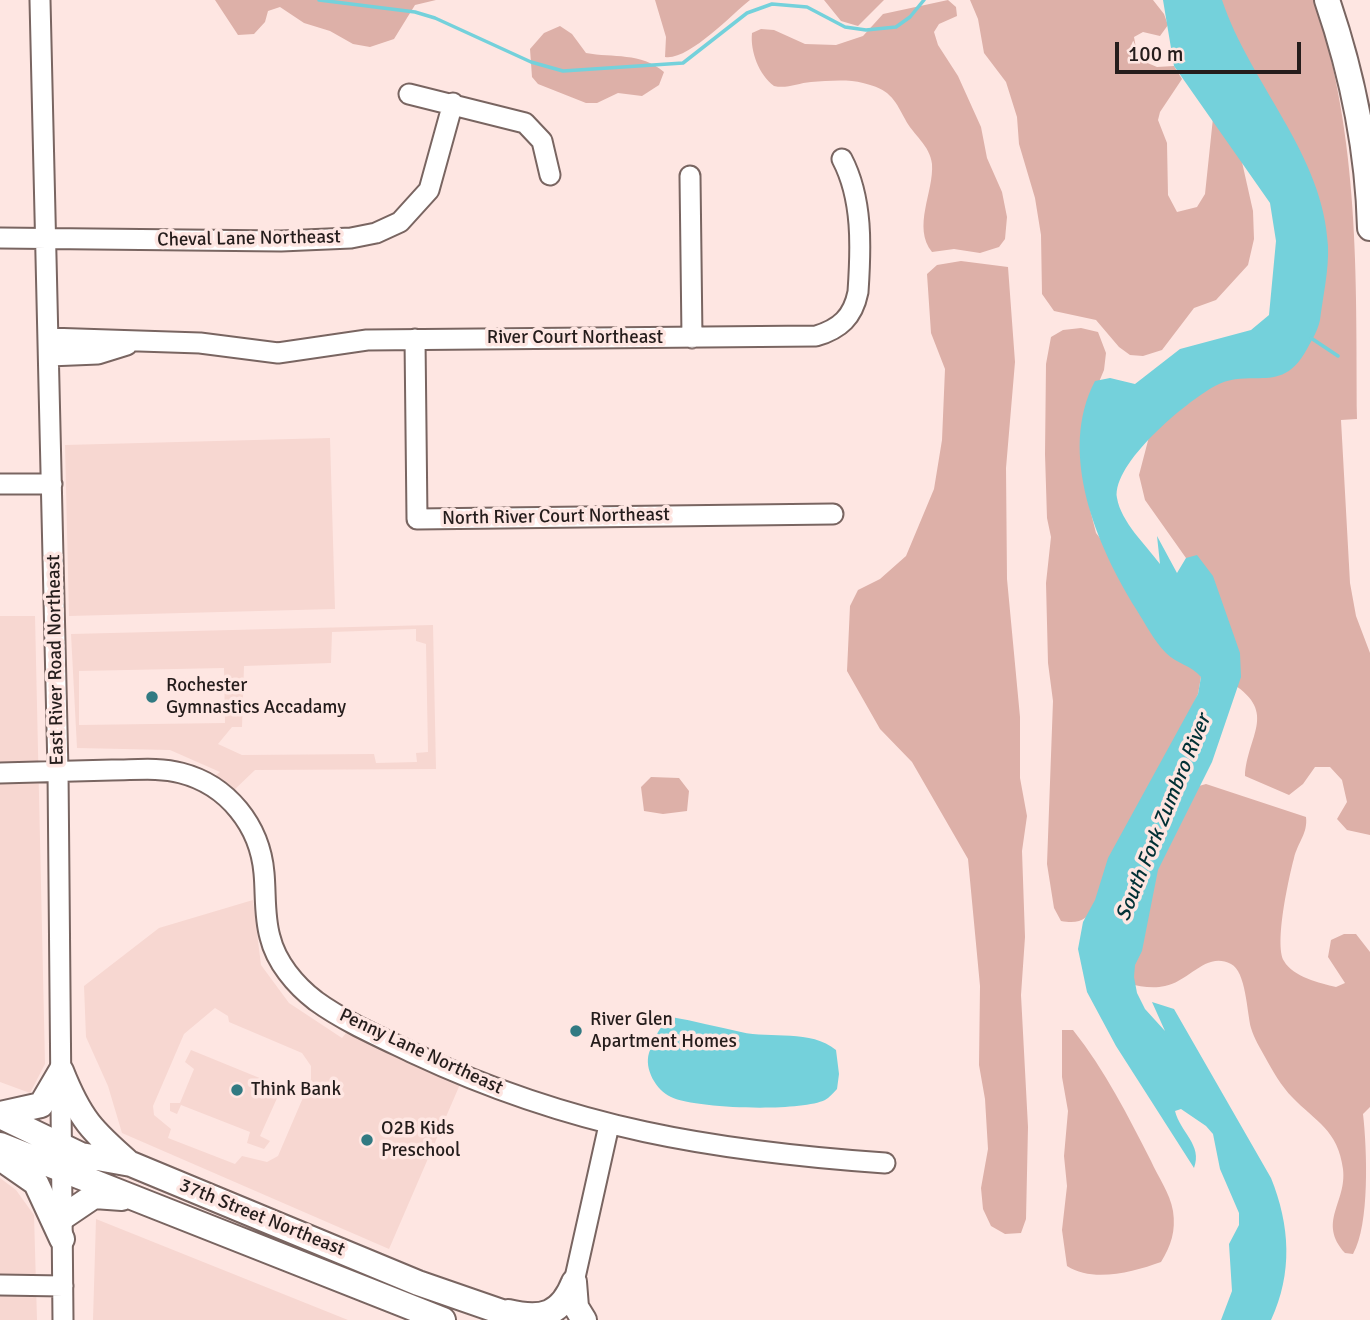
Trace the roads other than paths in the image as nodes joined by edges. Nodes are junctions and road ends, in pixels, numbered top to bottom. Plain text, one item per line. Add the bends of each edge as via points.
1 (40, 0) edge
2 (1327, 0) edge
3 (410, 94) dead end
4 (453, 103) junction
5 (842, 159) dead end
6 (550, 175) dead end
7 (690, 176) dead end
8 (1370, 212) edge
9 (1370, 228) edge
10 (0, 238) edge
11 (45, 239) junction
12 (691, 338) junction
13 (415, 340) junction
14 (48, 347) junction
15 (0, 484) edge
16 (52, 484) junction
17 (833, 514) dead end
18 (0, 772) edge
19 (58, 772) junction
20 (61, 1071) junction
21 (0, 1115) edge
22 (609, 1125) junction
23 (0, 1145) edge
24 (62, 1157) junction
25 (0, 1158) edge
26 (885, 1163) dead end
27 (131, 1164) junction
28 (142, 1200) junction
29 (63, 1228) junction
30 (574, 1282) junction
31 (0, 1285) edge
32 (63, 1286) junction
33 (478, 1304) junction
34 (64, 1320) edge
35 (443, 1320) edge
36 (525, 1320) edge
37 (584, 1320) edge

1 - 11 street, East River Road Northeast
2 - 8 main road via 1360,128
3 - 4 street
4 - 6 street via 532,127 542,141
4 - 11 street, Cheval Lane Northeast via 429,190 400,222 376,233 281,241
5 - 12 street, River Court Northeast via 858,204 858,292 845,321 816,336
7 - 12 street
8 - 9 main road
10 - 11 street, Cheval Lane Northeast
11 - 14 street, East River Road Northeast
12 - 13 street, River Court Northeast
13 - 14 street, River Court Northeast via 356,341 278,354 201,343 134,342 98,354
13 - 17 street, North River Court Northeast via 417,519
14 - 16 street, East River Road Northeast
15 - 16 street
16 - 19 street, East River Road Northeast
18 - 19 street, Penny Lane Northeast
19 - 20 street, East River Road Northeast
19 - 22 street, Penny Lane Northeast via 167,770 217,790 237,806 255,833 264,871 270,939 304,991 337,1014 441,1066 523,1099
20 - 21 main road via 41,1105
20 - 24 street, East River Road Northeast
20 - 27 main road via 90,1129
21 - 24 main road, 37th Street Northeast
22 - 26 street, Penny Lane Northeast via 718,1148
22 - 30 street
23 - 24 main road, 37th Street Northeast
24 - 27 main road, 37th Street Northeast via 81,1155
24 - 28 main road, 37th Street Northeast
24 - 29 street, East River Road Northeast
25 - 29 main road via 36,1183
27 - 33 main road, 37th Street Northeast
28 - 29 main road via 94,1196
28 - 35 main road, 37th Street Northeast
29 - 32 street, East River Road Northeast
30 - 33 main road via 563,1304 546,1314 521,1315
30 - 37 main road via 576,1307
31 - 32 street
32 - 34 street, East River Road Northeast
33 - 36 main road, 37th Street Northeast

